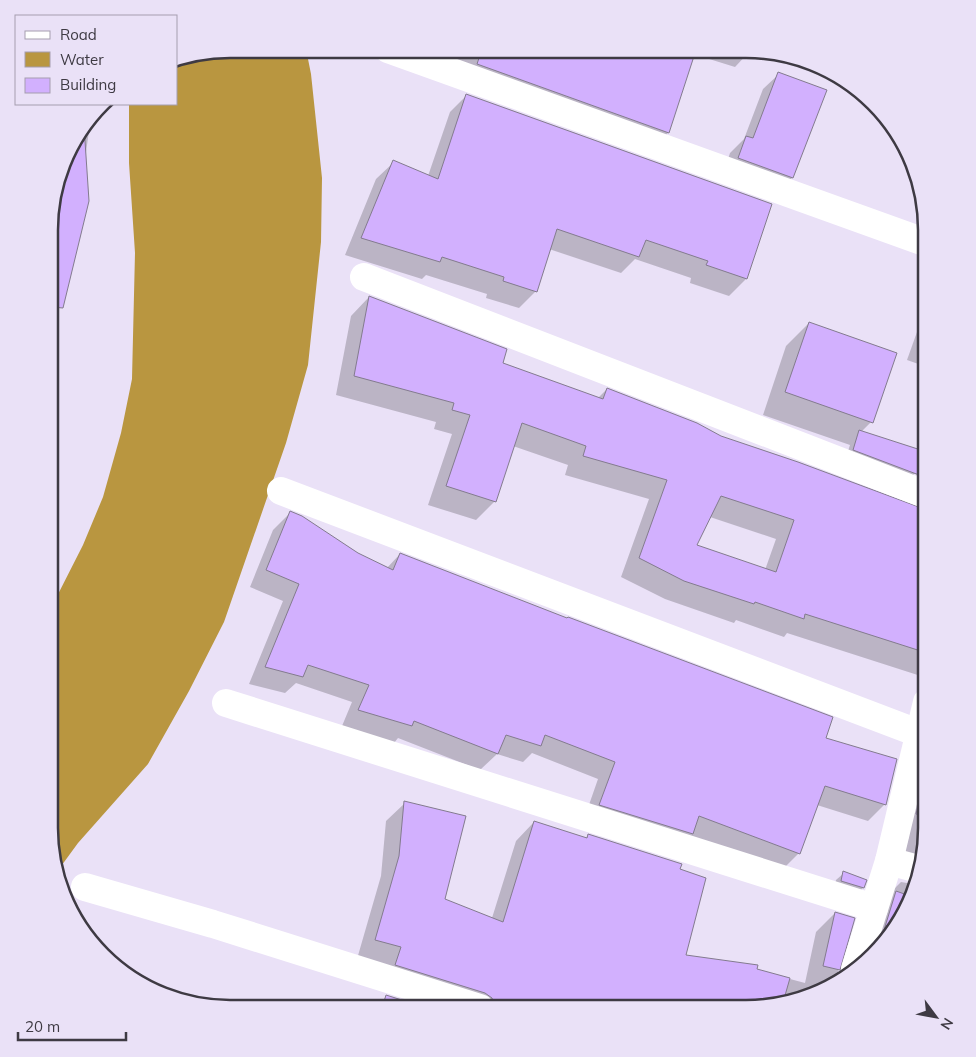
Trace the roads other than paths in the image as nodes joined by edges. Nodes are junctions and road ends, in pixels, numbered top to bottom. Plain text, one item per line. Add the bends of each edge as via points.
1 (413, 58) edge
2 (918, 240) edge
3 (364, 277) dead end
4 (281, 491) dead end
5 (918, 492) edge
6 (226, 704) dead end
7 (918, 733) joint
8 (889, 861) junction
9 (914, 868) edge
10 (85, 887) dead end
11 (874, 908) junction
12 (859, 957) edge
13 (451, 999) edge

1 - 2 street
3 - 5 street
4 - 7 street
6 - 11 street
7 - 8 street
8 - 9 street
8 - 11 street
10 - 13 street
11 - 12 street

